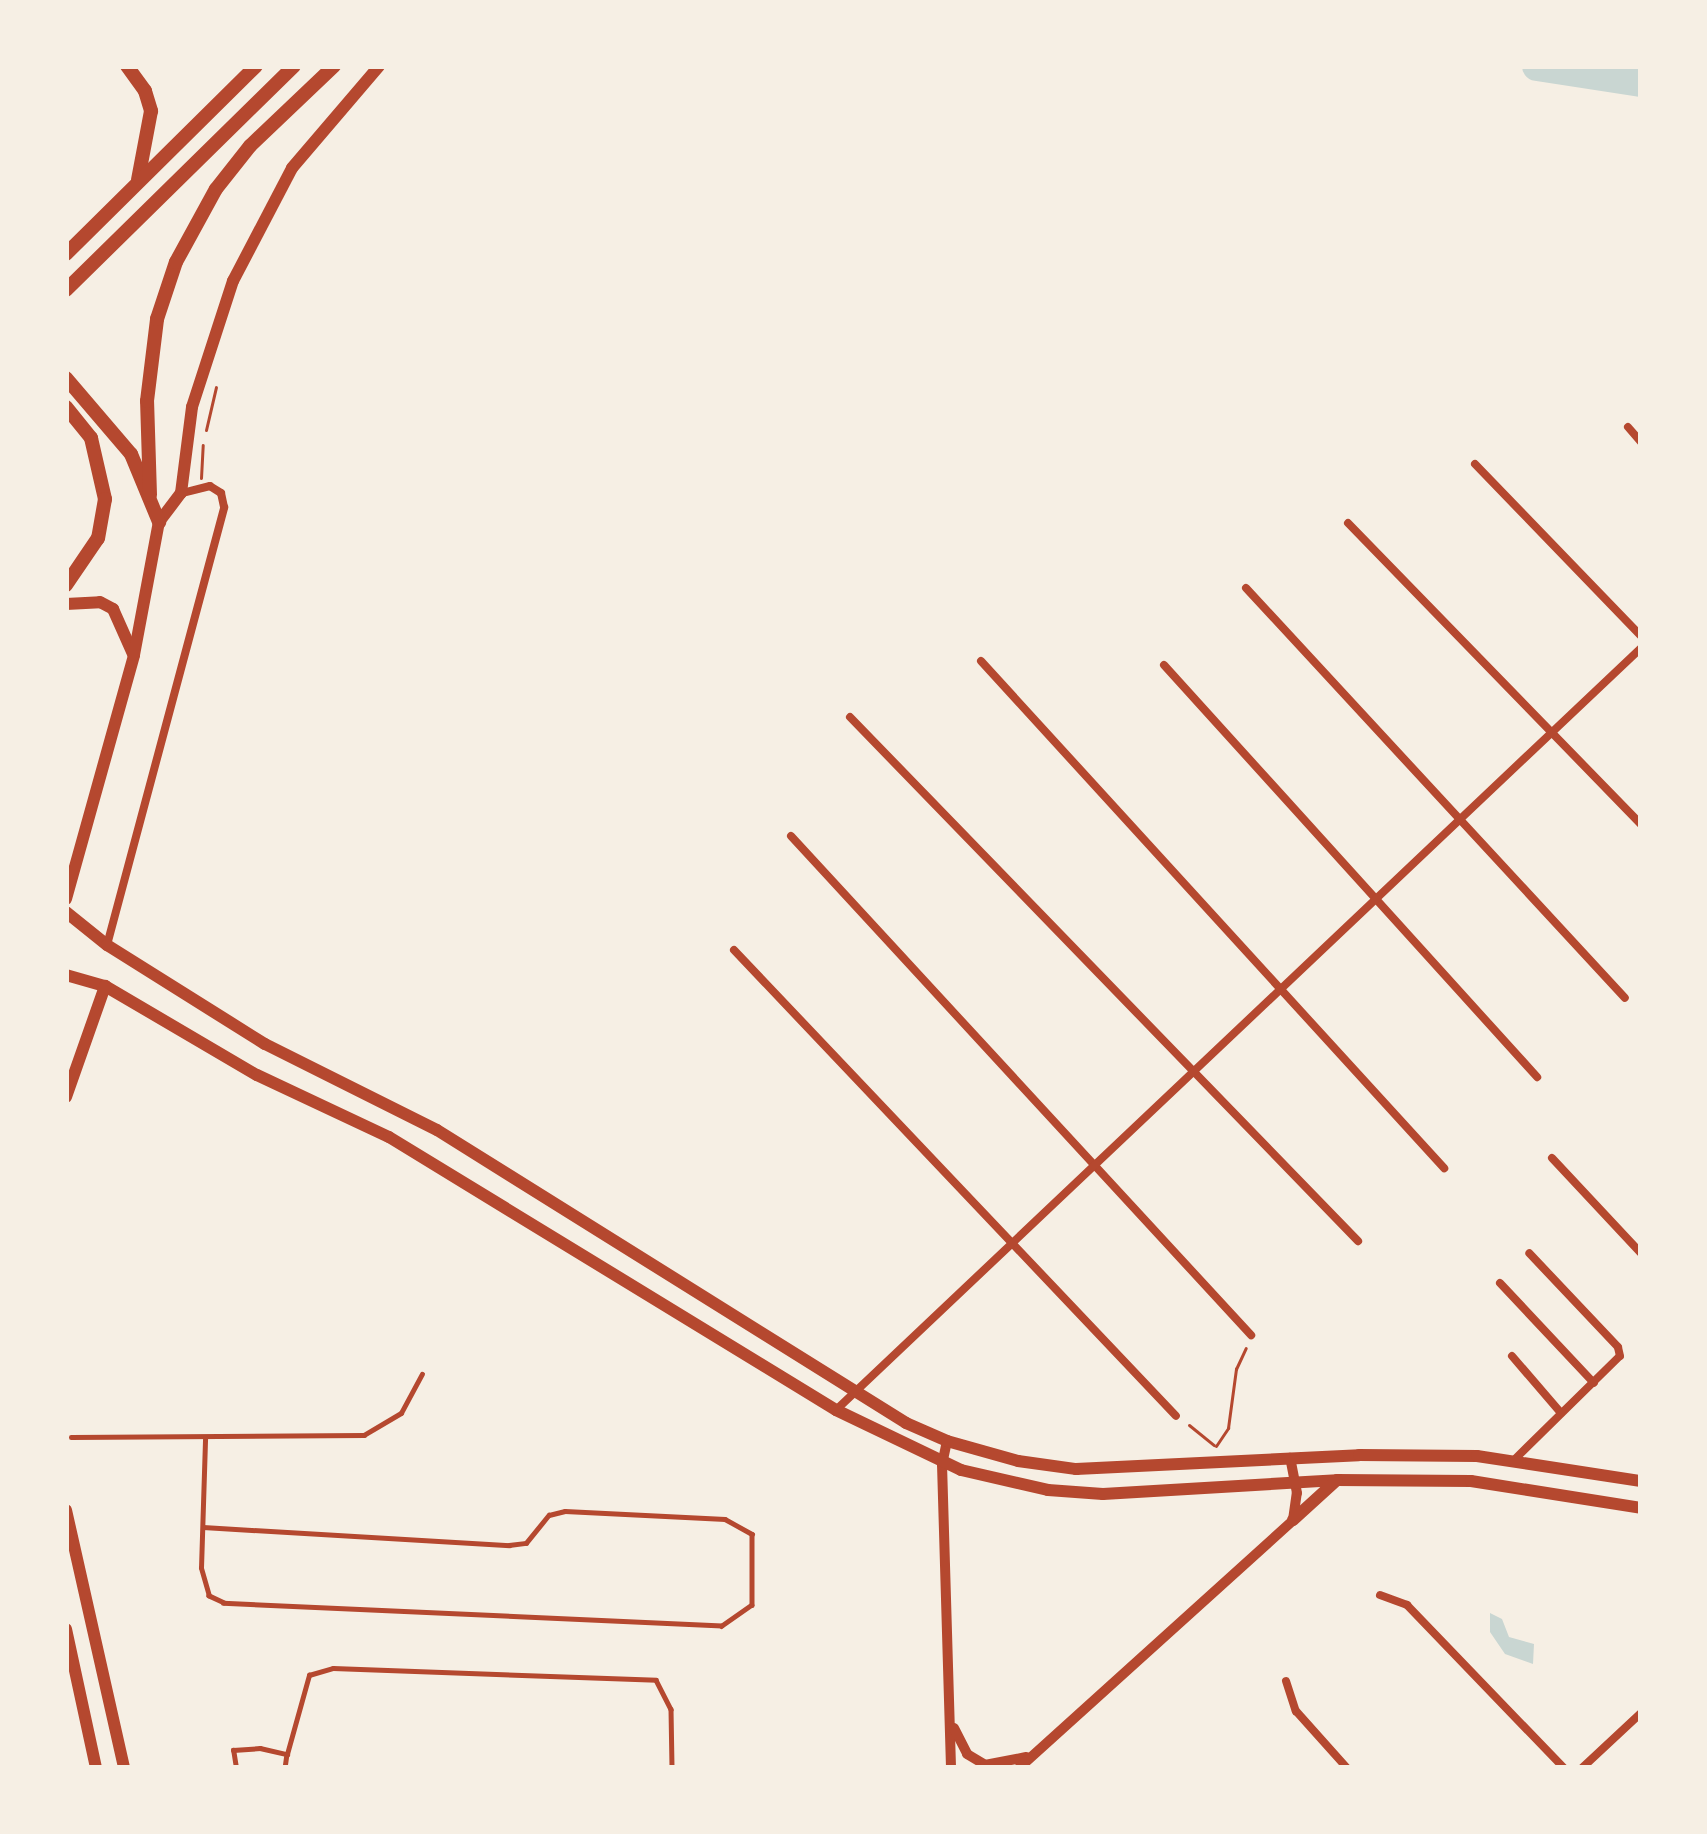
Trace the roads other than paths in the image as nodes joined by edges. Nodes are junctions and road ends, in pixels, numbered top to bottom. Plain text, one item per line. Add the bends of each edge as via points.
1 (127, 66) edge
2 (256, 66) edge
3 (293, 66) edge
4 (334, 66) edge
5 (379, 66) edge
6 (136, 185) junction
7 (66, 254) edge
8 (66, 290) edge
9 (66, 378) edge
10 (66, 407) edge
11 (1628, 427) dead end
12 (1641, 442) edge
13 (1475, 464) dead end
14 (181, 493) junction
15 (151, 495) junction
16 (159, 522) junction
17 (1348, 523) dead end
18 (66, 585) edge
19 (1246, 587) dead end
20 (66, 604) edge
21 (1641, 637) edge
22 (1641, 648) edge
23 (134, 655) junction
24 (981, 661) dead end
25 (1164, 664) dead end
26 (850, 717) dead end
27 (1555, 729) junction
28 (1463, 816) junction
29 (1641, 824) edge
30 (791, 836) dead end
31 (66, 899) edge
32 (1373, 899) junction
33 (66, 912) edge
34 (107, 945) junction
35 (734, 950) dead end
36 (66, 975) edge
37 (105, 986) junction
38 (1280, 987) junction
39 (1625, 998) dead end
40 (1195, 1071) junction
41 (1537, 1077) dead end
42 (66, 1096) edge
43 (1552, 1158) dead end
44 (1097, 1163) junction
45 (1444, 1168) dead end
46 (1358, 1241) dead end
47 (1008, 1243) junction
48 (1528, 1253) dead end
49 (1641, 1253) edge
50 (1500, 1283) dead end
51 (1251, 1335) road end
52 (1512, 1356) dead end
53 (422, 1375) dead end
54 (1594, 1383) junction
55 (853, 1390) junction
56 (836, 1410) junction
57 (1561, 1413) junction
58 (1176, 1416) road end
59 (70, 1437) dead end
60 (205, 1438) junction
61 (947, 1442) junction
62 (1290, 1457) junction
63 (1514, 1460) junction
64 (942, 1464) junction
65 (1337, 1480) junction
66 (1641, 1481) edge
67 (1295, 1483) junction
68 (1641, 1508) edge
69 (66, 1510) edge
70 (1293, 1520) junction
71 (202, 1527) junction
72 (1381, 1595) dead end
73 (66, 1629) edge
74 (1286, 1682) dead end
75 (1641, 1713) edge
76 (951, 1721) junction
77 (287, 1754) junction
78 (1022, 1763) edge
79 (96, 1768) edge
80 (124, 1768) edge
81 (236, 1768) edge
82 (285, 1768) edge
83 (672, 1768) edge
84 (951, 1768) edge
85 (1347, 1768) edge
86 (1564, 1768) edge
87 (1582, 1768) edge

1 - 6 highway via 151,111
2 - 6 highway
3 - 8 highway
4 - 15 highway via 250,146 176,262 157,319 147,400
5 - 14 main road via 292,169 233,281 192,406
6 - 7 highway
9 - 15 highway via 109,423
10 - 18 highway via 92,438 105,499 98,538
11 - 12 street
13 - 21 street
14 - 16 main road
14 - 34 street via 217,488 224,507
15 - 16 highway
16 - 23 main road
17 - 27 street
19 - 28 street
20 - 23 main road via 113,609
22 - 27 street
23 - 31 main road
24 - 38 street
25 - 32 street
26 - 40 street
27 - 28 street
27 - 29 street
28 - 32 street
28 - 39 street
30 - 44 street
32 - 38 street
32 - 41 street
33 - 34 main road
34 - 55 main road via 282,1054 437,1130
35 - 47 street
36 - 37 main road
37 - 42 main road
37 - 56 main road via 257,1075 438,1164
38 - 40 street
38 - 45 street
40 - 44 street
40 - 46 street
43 - 49 street
44 - 47 street
44 - 51 street
47 - 55 street
47 - 58 street
48 - 54 street via 1618,1347 1618,1360
50 - 54 street
52 - 57 street
53 - 60 lane via 401,1413 364,1435
54 - 57 street
55 - 56 street
55 - 61 main road
56 - 64 main road
57 - 63 street
59 - 60 lane
60 - 71 lane
61 - 62 main road via 1076,1468
61 - 64 main road
62 - 63 main road
62 - 67 main road
63 - 66 main road
64 - 67 main road via 1103,1494
64 - 76 main road
65 - 67 main road
65 - 68 main road via 1471,1481
65 - 70 main road
67 - 70 main road
69 - 80 main road
70 - 78 main road
71 - 71 lane via 204,1583 224,1603 722,1626 752,1605 755,1583 752,1534 725,1519 566,1511 549,1515 526,1543 509,1545
72 - 86 street via 1407,1605
73 - 79 main road
74 - 85 street via 1296,1712
75 - 87 street
76 - 78 main road via 976,1761
76 - 84 main road
77 - 81 lane via 232,1750
77 - 82 lane
77 - 83 lane via 309,1675 333,1667 656,1680 671,1709

